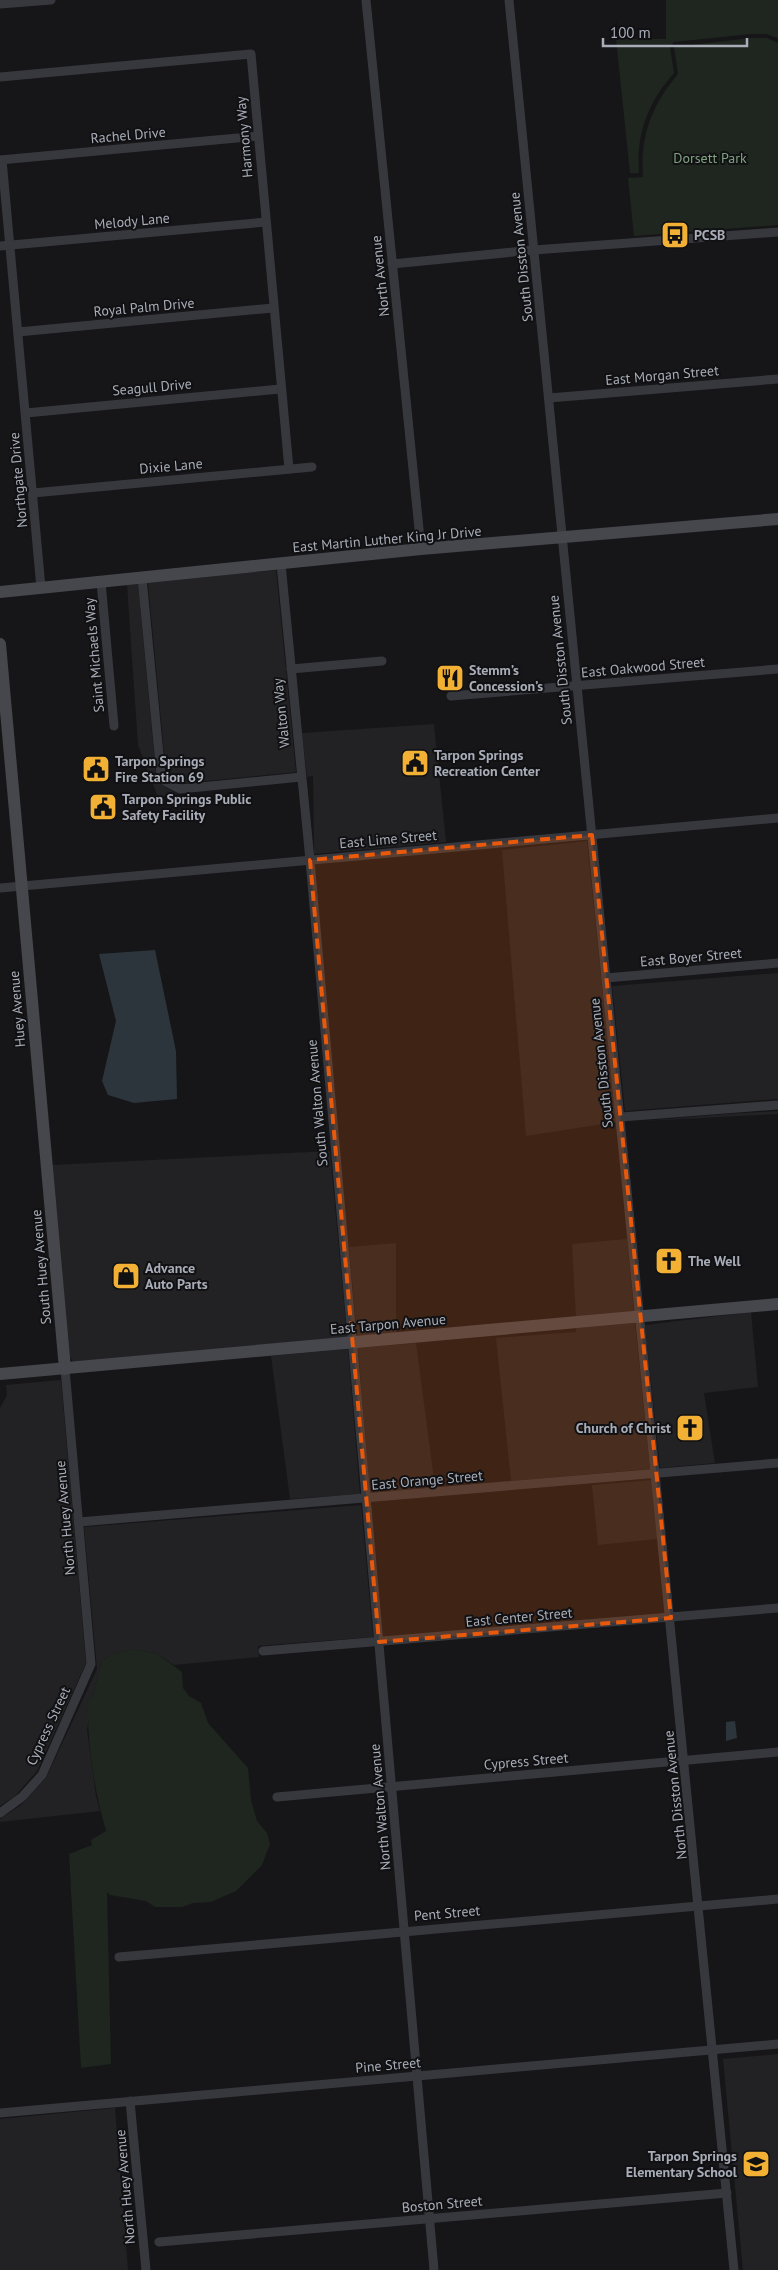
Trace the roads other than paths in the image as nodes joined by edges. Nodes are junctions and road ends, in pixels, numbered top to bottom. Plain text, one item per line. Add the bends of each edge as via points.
1 (51, 0) edge
2 (366, 0) edge
3 (509, 0) edge
4 (0, 4) edge
5 (0, 77) edge
6 (258, 136) junction
7 (1, 160) edge
8 (266, 222) junction
9 (778, 232) edge
10 (5, 246) edge
11 (534, 250) junction
12 (392, 264) junction
13 (273, 308) junction
14 (18, 332) junction
15 (778, 379) edge
16 (280, 388) junction
17 (548, 398) junction
18 (26, 413) junction
19 (312, 466) dead end
20 (288, 469) junction
21 (33, 493) junction
22 (778, 519) edge
23 (562, 538) junction
24 (421, 549) junction
25 (281, 564) junction
26 (142, 578) junction
27 (101, 582) junction
28 (41, 588) junction
29 (0, 592) edge
30 (0, 644) edge
31 (382, 661) dead end
32 (778, 668) edge
33 (291, 669) junction
34 (577, 686) junction
35 (451, 696) dead end
36 (114, 726) dead end
37 (302, 777) junction
38 (778, 818) edge
39 (592, 835) junction
40 (310, 860) junction
41 (20, 886) junction
42 (0, 888) edge
43 (778, 963) edge
44 (606, 978) junction
45 (778, 1105) edge
46 (620, 1117) junction
47 (46, 1161) joint
48 (778, 1304) edge
49 (640, 1317) junction
50 (352, 1342) junction
51 (65, 1369) junction
52 (0, 1374) edge
53 (778, 1463) edge
54 (656, 1474) junction
55 (366, 1499) junction
56 (79, 1522) junction
57 (778, 1608) edge
58 (671, 1618) junction
59 (379, 1642) junction
60 (263, 1651) dead end
61 (91, 1664) joint
62 (778, 1752) edge
63 (685, 1760) junction
64 (392, 1786) junction
65 (277, 1797) dead end
66 (0, 1813) edge
67 (778, 1899) edge
68 (700, 1905) junction
69 (404, 1930) junction
70 (118, 1957) dead end
71 (778, 2044) edge
72 (713, 2050) junction
73 (417, 2076) junction
74 (130, 2101) junction
75 (0, 2113) edge
76 (727, 2193) junction
77 (430, 2219) junction
78 (159, 2242) dead end
79 (146, 2270) edge
80 (434, 2270) edge
81 (734, 2270) edge

1 - 4 street
2 - 12 street, North Avenue
3 - 11 street, South Disston Avenue
5 - 6 street, Harmony Way via 251,54
6 - 7 street, Rachel Drive
6 - 8 street, Harmony Way
7 - 10 street, Northgate Drive
8 - 10 street, Melody Lane
8 - 13 street, Harmony Way
9 - 11 street
10 - 14 street, Northgate Drive
11 - 12 street
11 - 17 street, South Disston Avenue
12 - 24 street, North Avenue
13 - 14 street, Royal Palm Drive
13 - 16 street, Harmony Way
14 - 18 street, Northgate Drive
15 - 17 street, East Morgan Street
16 - 18 street, Seagull Drive
16 - 20 street, Harmony Way
17 - 23 street, South Disston Avenue
18 - 21 street, Northgate Drive
19 - 20 street, Dixie Lane
20 - 21 street, Dixie Lane
21 - 28 street, Northgate Drive
22 - 23 street, East Martin Luther King Jr Drive
23 - 24 street, East Martin Luther King Jr Drive
23 - 34 street, South Disston Avenue
24 - 25 street, East Martin Luther King Jr Drive
25 - 26 street, East Martin Luther King Jr Drive
25 - 33 street, Walton Way
26 - 27 street, East Martin Luther King Jr Drive
26 - 37 street via 161,775 166,782 180,789
27 - 28 street, East Martin Luther King Jr Drive
27 - 36 street, Saint Michaels Way
28 - 29 street, East Martin Luther King Jr Drive
30 - 41 street, Huey Avenue
31 - 33 street
32 - 34 street, East Oakwood Street
33 - 37 street, Walton Way
34 - 35 street, East Oakwood Street
34 - 39 street, South Disston Avenue
37 - 40 street, Walton Way
38 - 39 street, East Lime Street
39 - 40 street, East Lime Street
39 - 44 street, South Disston Avenue
40 - 41 street, East Lime Street
40 - 50 street, South Walton Avenue
41 - 42 street, East Lime Street
41 - 47 street, Huey Avenue
43 - 44 street, East Boyer Street
44 - 46 street, South Disston Avenue
45 - 46 street
46 - 49 street, South Disston Avenue
47 - 51 street, South Huey Avenue
48 - 49 street, East Tarpon Avenue
49 - 50 street, East Tarpon Avenue
49 - 54 street, North Disston Avenue
50 - 51 street, East Tarpon Avenue
50 - 55 street, North Walton Avenue
51 - 52 street, East Tarpon Avenue
51 - 56 street, North Huey Avenue
53 - 54 street, East Orange Street
54 - 55 street, East Orange Street
54 - 58 street, North Disston Avenue
55 - 56 street, East Orange Street
55 - 59 street, North Walton Avenue
56 - 61 street, North Huey Avenue
57 - 58 street, East Center Street
58 - 59 street, East Center Street
58 - 63 street, North Disston Avenue
59 - 60 street, East Center Street
59 - 64 street, North Walton Avenue
61 - 66 street, Cypress Street via 42,1774 18,1801
62 - 63 street, Cypress Street
63 - 64 street, Cypress Street
63 - 68 street, North Disston Avenue
64 - 65 street, Cypress Street
64 - 69 street, North Walton Avenue
67 - 68 street, Pent Street
68 - 69 street, Pent Street
68 - 72 street, North Disston Avenue
69 - 70 street, Pent Street
69 - 73 street, North Walton Avenue
71 - 72 street, Pine Street
72 - 73 street, Pine Street
72 - 76 street, North Disston Avenue
73 - 74 street, Pine Street
73 - 77 street, North Walton Avenue
74 - 75 street, Pine Street
74 - 79 street, North Huey Avenue
76 - 77 street, Boston Street
76 - 81 street, North Disston Avenue
77 - 78 street, Boston Street
77 - 80 street, North Walton Avenue

